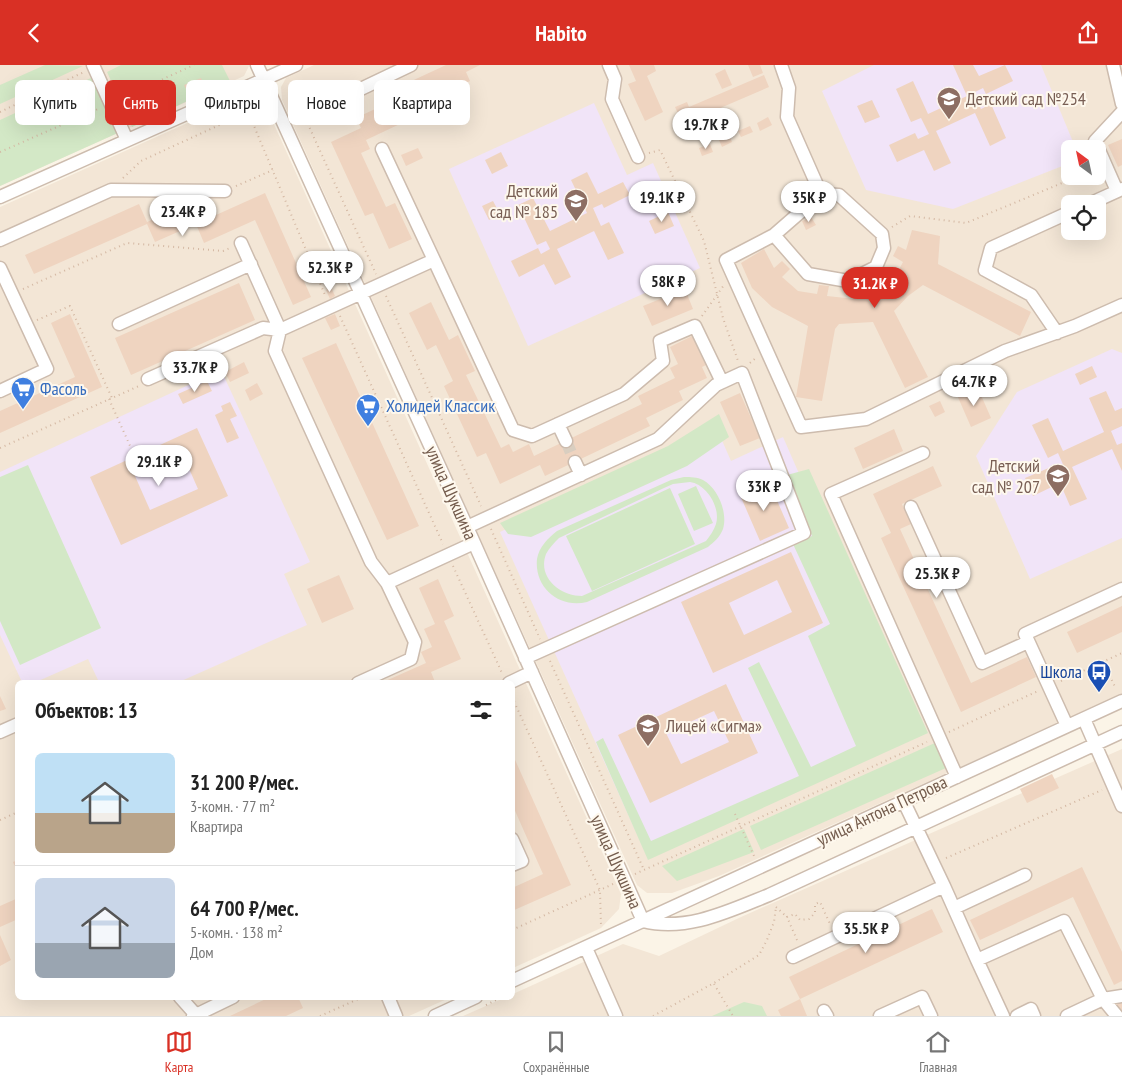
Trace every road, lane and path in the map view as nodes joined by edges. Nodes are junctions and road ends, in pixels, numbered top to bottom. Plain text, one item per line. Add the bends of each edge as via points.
1 (194, 65) edge
2 (257, 65) edge
3 (296, 65) edge
4 (411, 65) edge
5 (609, 65) edge
6 (781, 65) edge
7 (1113, 65) edge
8 (94, 66) edge
9 (161, 80) edge
10 (263, 80) joint
11 (364, 87) edge
12 (105, 91) edge
13 (1122, 104) edge
14 (105, 105) edge
15 (0, 112) edge
16 (1122, 112) edge
17 (278, 113) edge
18 (186, 115) edge
19 (120, 125) edge
20 (308, 125) edge
21 (127, 141) junction
22 (382, 149) dead end
23 (660, 150) dead end
24 (0, 152) edge
25 (638, 157) dead end
26 (273, 170) junction
27 (1061, 183) edge
28 (111, 190) junction
29 (1120, 190) edge
30 (225, 191) joint
31 (821, 194) junction
32 (1106, 196) edge
33 (0, 197) edge
34 (1061, 216) edge
35 (882, 234) junction
36 (774, 235) junction
37 (0, 240) edge
38 (241, 243) joint
39 (434, 260) junction
40 (251, 264) junction
41 (0, 269) edge
42 (732, 274) junction
43 (380, 284) junction
44 (360, 293) junction
45 (12, 294) junction
46 (717, 294) junction
47 (332, 305) junction
48 (1122, 305) edge
49 (119, 323) dead end
50 (27, 325) junction
51 (695, 326) junction
52 (280, 330) junction
53 (1057, 333) junction
54 (767, 352) junction
55 (742, 373) junction
56 (146, 381) joint
57 (722, 382) junction
58 (0, 391) edge
59 (110, 399) junction
60 (558, 424) junction
61 (566, 441) tunnel mouth
62 (0, 448) edge
63 (131, 448) dead end
64 (923, 453) dead end
65 (575, 462) tunnel mouth
66 (581, 475) junction
67 (911, 507) dead end
68 (486, 519) junction
69 (467, 527) junction
70 (474, 543) junction
71 (448, 555) junction
72 (387, 583) junction
73 (1122, 589) edge
74 (1028, 642) junction
75 (544, 649) junction
76 (1122, 653) edge
77 (525, 658) junction
78 (1103, 661) junction
79 (532, 672) junction
80 (506, 679) edge
81 (365, 680) edge
82 (1049, 686) junction
83 (1122, 701) edge
84 (515, 704) edge
85 (1084, 719) junction
86 (15, 725) edge
87 (1067, 726) junction
88 (0, 732) edge
89 (1122, 732) edge
90 (939, 736) junction
91 (1095, 745) junction
92 (957, 777) junction
93 (1113, 785) junction
94 (904, 801) junction
95 (1122, 806) edge
96 (15, 814) edge
97 (0, 821) edge
98 (916, 827) junction
99 (515, 846) edge
100 (515, 864) edge
101 (933, 864) junction
102 (644, 870) junction
103 (1025, 875) dead end
104 (624, 879) junction
105 (944, 886) junction
106 (600, 890) junction
107 (776, 907) dead end
108 (954, 908) junction
109 (643, 921) junction
110 (515, 929) edge
111 (836, 937) junction
112 (606, 939) junction
113 (586, 947) junction
114 (798, 955) joint
115 (977, 961) junction
116 (515, 980) edge
117 (714, 983) junction
118 (1122, 996) edge
119 (1103, 999) junction
120 (182, 1000) edge
121 (227, 1000) edge
122 (355, 1000) edge
123 (389, 1000) edge
124 (470, 1000) edge
125 (195, 1016) edge
126 (320, 1016) edge
127 (396, 1016) edge
128 (435, 1016) edge
129 (616, 1016) edge
130 (653, 1016) edge
131 (733, 1016) edge
132 (880, 1016) edge
133 (931, 1016) edge
134 (1003, 1016) edge
135 (1017, 1016) edge
136 (1034, 1016) edge
137 (1067, 1016) edge
138 (1116, 1016) edge

1 - 9 path
2 - 10 street, улица Шукшина
3 - 10 street
4 - 11 street
5 - 25 street via 615,79 612,99
6 - 31 street via 789,88 787,117
7 - 13 street
8 - 12 street
8 - 15 path
14 - 24 path
16 - 29 street via 1095,141
17 - 44 street, улица Шукшина
18 - 21 street
19 - 21 street
20 - 43 path
21 - 33 street
22 - 39 street
23 - 46 path via 704,241
26 - 28 path via 246,107 228,121 140,161
26 - 30 path
26 - 47 path
27 - 35 path via 966,223 910,216
28 - 30 street
28 - 37 street
29 - 32 street
31 - 35 street via 839,195
31 - 36 street
34 - 53 street via 991,248 985,270 1031,295
35 - 36 street via 884,248 876,267 848,281 808,274
36 - 42 street via 726,260
38 - 40 street
38 - 45 path via 223,251 127,243
39 - 43 street
39 - 60 street via 512,429 532,436
40 - 49 street
40 - 52 street
41 - 45 street
42 - 46 path
42 - 54 street
43 - 44 street
43 - 68 path
44 - 47 street
44 - 69 street, улица Шукшина
45 - 50 street
46 - 51 path
46 - 55 path
47 - 52 street
47 - 71 path
48 - 53 street
50 - 58 street via 47,369
50 - 59 path via 70,306
51 - 57 street
51 - 60 street via 660,341 663,361 624,394
52 - 56 street via 264,328
52 - 72 street via 275,351 371,562
53 - 54 street via 1006,351 866,419 801,427
54 - 55 path via 754,358
55 - 57 street
55 - 75 street via 804,533
56 - 59 path
57 - 66 street via 658,439
59 - 62 path
59 - 63 path
60 - 61 street
64 - 90 street via 831,494
65 - 66 street
66 - 68 street
67 - 74 street via 982,663
68 - 69 street
68 - 75 path
69 - 70 street, улица Шукшина
70 - 71 street
70 - 77 street, улица Шукшина
71 - 72 street
71 - 80 path
72 - 81 street via 415,642 411,659
73 - 74 street via 1025,634
74 - 82 street
75 - 77 street
75 - 102 path
76 - 78 path
77 - 79 street, улица Шукшина
78 - 82 path
78 - 83 path
79 - 80 street
79 - 104 street, улица Шукшина
82 - 87 street
82 - 90 path
83 - 85 street, улица Антона Петрова
84 - 106 path
85 - 87 street, улица Антона Петрова
85 - 91 street
86 - 88 street
87 - 92 street, улица Антона Петрова
89 - 91 street, улица Антона Петрова
90 - 92 street
90 - 102 path
91 - 93 street
91 - 98 street, улица Антона Петрова
92 - 94 street, улица Антона Петрова
93 - 95 street
93 - 101 path
94 - 98 street
94 - 109 street, улица Антона Петрова
96 - 97 path
98 - 101 street
98 - 109 street, улица Антона Петрова via 721,914 687,923 660,925
99 - 100 street via 522,861
101 - 105 street
102 - 104 path
103 - 108 street
104 - 106 path
104 - 109 street, улица Шукшина
105 - 108 street
105 - 111 street
106 - 110 path
106 - 112 path via 600,922
107 - 117 path via 774,922 759,955
108 - 115 street
109 - 112 street, улица Антона Петрова
111 - 114 street
111 - 114 path via 820,902 815,904 815,913 808,919 800,921 794,914 787,917
112 - 113 street, улица Антона Петрова
113 - 116 street, улица Антона Петрова
113 - 129 street
115 - 119 street via 1064,921
115 - 134 street
117 - 130 path
117 - 131 path
118 - 119 street
119 - 137 street
119 - 138 street
120 - 125 street
121 - 125 street
122 - 126 path
123 - 127 street
124 - 128 street
132 - 133 street via 922,997
135 - 136 street via 1031,1009

